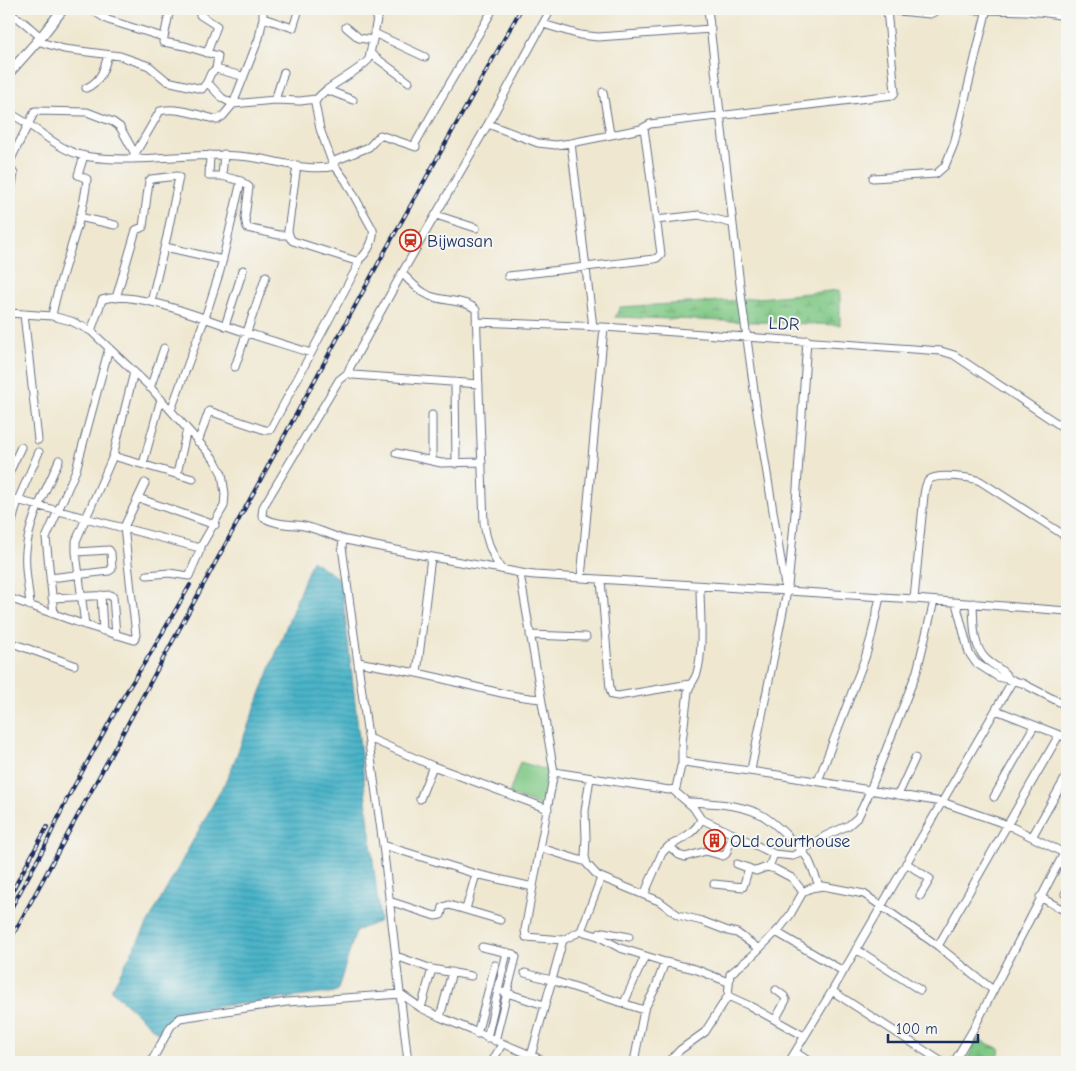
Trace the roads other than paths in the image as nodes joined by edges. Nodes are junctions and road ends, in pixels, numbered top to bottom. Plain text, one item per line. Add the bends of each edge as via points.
1 (63, 9) edge
2 (90, 9) edge
3 (170, 9) edge
4 (263, 9) edge
5 (299, 9) edge
6 (379, 9) edge
7 (493, 9) edge
8 (551, 9) edge
9 (708, 9) edge
10 (877, 9) edge
11 (940, 9) edge
12 (972, 9) edge
13 (987, 9) edge
14 (1002, 9) edge
15 (887, 10) junction
16 (199, 12) edge
17 (9, 14) edge
18 (1067, 16) edge
19 (263, 18) junction
20 (543, 24) junction
21 (346, 27) dead end
22 (711, 29) junction
23 (374, 36) junction
24 (164, 37) junction
25 (39, 39) junction
26 (207, 53) junction
27 (108, 54) junction
28 (371, 54) junction
29 (425, 57) dead end
30 (216, 69) junction
31 (284, 72) dead end
32 (9, 73) edge
33 (242, 76) junction
34 (206, 82) junction
35 (409, 82) dead end
36 (86, 88) dead end
37 (327, 90) junction
38 (603, 92) dead end
39 (316, 99) junction
40 (275, 100) junction
41 (353, 100) dead end
42 (233, 104) junction
43 (9, 113) edge
44 (719, 115) junction
45 (28, 124) junction
46 (488, 124) junction
47 (644, 128) junction
48 (610, 134) junction
49 (571, 143) junction
50 (224, 154) junction
51 (210, 155) junction
52 (84, 156) junction
53 (133, 156) junction
54 (334, 164) junction
55 (296, 165) junction
56 (222, 176) junction
57 (874, 178) dead end
58 (240, 181) junction
59 (9, 200) edge
60 (436, 215) junction
61 (79, 217) junction
62 (656, 220) junction
63 (731, 223) junction
64 (115, 225) dead end
65 (476, 228) dead end
66 (288, 236) junction
67 (165, 247) junction
68 (223, 260) junction
69 (359, 260) junction
70 (587, 268) junction
71 (243, 270) dead end
72 (402, 273) junction
73 (266, 276) dead end
74 (508, 276) dead end
75 (116, 298) junction
76 (151, 302) junction
77 (9, 313) edge
78 (24, 314) junction
79 (52, 316) junction
80 (205, 318) junction
81 (476, 322) junction
82 (225, 326) junction
83 (593, 327) junction
84 (604, 327) junction
85 (91, 331) junction
86 (246, 333) junction
87 (747, 337) junction
88 (807, 340) junction
89 (109, 348) junction
90 (164, 348) dead end
91 (311, 353) junction
92 (235, 367) dead end
93 (134, 372) junction
94 (349, 372) junction
95 (455, 382) junction
96 (478, 384) junction
97 (150, 388) junction
98 (161, 399) junction
99 (172, 410) junction
100 (432, 415) dead end
101 (187, 429) junction
102 (1067, 430) edge
103 (38, 440) dead end
104 (198, 442) junction
105 (21, 447) dead end
106 (39, 452) dead end
107 (396, 454) dead end
108 (113, 456) junction
109 (59, 460) dead end
110 (432, 461) junction
111 (482, 462) junction
112 (143, 464) junction
113 (456, 464) junction
114 (9, 473) edge
115 (177, 474) junction
116 (193, 479) dead end
117 (145, 483) dead end
118 (9, 498) edge
119 (138, 498) junction
120 (18, 500) junction
121 (39, 506) junction
122 (58, 510) junction
123 (86, 517) junction
124 (215, 525) junction
125 (124, 527) junction
126 (9, 533) edge
127 (1067, 537) edge
128 (346, 540) junction
129 (201, 548) junction
130 (76, 552) junction
131 (431, 557) junction
132 (501, 569) junction
133 (79, 574) junction
134 (147, 574) dead end
135 (520, 574) junction
136 (50, 578) junction
137 (581, 578) junction
138 (601, 580) junction
139 (700, 586) junction
140 (786, 592) junction
141 (101, 596) junction
142 (82, 597) junction
143 (880, 597) junction
144 (9, 598) edge
145 (52, 598) junction
146 (914, 599) junction
147 (934, 601) junction
148 (956, 603) junction
149 (973, 603) junction
150 (30, 606) junction
151 (1067, 611) edge
152 (54, 614) junction
153 (85, 625) junction
154 (103, 631) junction
155 (116, 635) junction
156 (530, 635) junction
157 (586, 637) dead end
158 (9, 642) edge
159 (358, 662) junction
160 (74, 665) dead end
161 (418, 673) junction
162 (1011, 680) junction
163 (690, 684) junction
164 (541, 698) junction
165 (1067, 706) edge
166 (996, 710) junction
167 (1034, 726) junction
168 (1059, 735) junction
169 (369, 738) junction
170 (1067, 738) edge
171 (915, 758) dead end
172 (682, 763) junction
173 (433, 766) junction
174 (751, 770) junction
175 (554, 772) junction
176 (1067, 775) edge
177 (590, 778) junction
178 (818, 782) junction
179 (673, 790) junction
180 (870, 790) junction
181 (898, 795) junction
182 (994, 797) dead end
183 (420, 799) dead end
184 (688, 802) junction
185 (942, 802) junction
186 (548, 809) junction
187 (701, 819) junction
188 (1008, 825) junction
189 (733, 834) junction
190 (1032, 837) junction
191 (383, 845) junction
192 (669, 846) junction
193 (541, 848) junction
194 (1066, 849) edge
195 (803, 850) junction
196 (774, 854) junction
197 (586, 862) junction
198 (906, 863) junction
199 (737, 864) dead end
200 (749, 868) junction
201 (769, 868) junction
202 (476, 874) junction
203 (601, 878) junction
204 (714, 884) dead end
205 (819, 886) junction
206 (533, 888) junction
207 (1067, 891) edge
208 (803, 892) junction
209 (644, 895) junction
210 (1067, 895) edge
211 (920, 896) dead end
212 (1040, 897) junction
213 (389, 901) junction
214 (881, 905) junction
215 (466, 909) junction
216 (1067, 912) edge
217 (500, 920) dead end
218 (581, 931) junction
219 (776, 932) junction
220 (598, 936) junction
221 (629, 937) dead end
222 (563, 940) junction
223 (482, 946) dead end
224 (938, 946) junction
225 (759, 949) junction
226 (856, 949) junction
227 (507, 952) junction
228 (396, 956) junction
229 (645, 956) junction
230 (665, 962) junction
231 (495, 965) dead end
232 (432, 969) junction
233 (843, 971) junction
234 (452, 972) junction
235 (524, 973) dead end
236 (471, 976) dead end
237 (552, 980) junction
238 (728, 982) junction
239 (490, 988) junction
240 (498, 990) junction
241 (776, 990) dead end
242 (920, 990) dead end
243 (993, 990) junction
244 (832, 991) junction
245 (507, 993) junction
246 (400, 994) junction
247 (728, 996) junction
248 (624, 1003) junction
249 (544, 1005) junction
250 (421, 1008) junction
251 (644, 1010) junction
252 (440, 1017) junction
253 (775, 1020) junction
254 (477, 1034) junction
255 (804, 1036) junction
256 (487, 1038) junction
257 (499, 1043) junction
258 (795, 1052) junction
259 (531, 1056) junction
260 (151, 1062) edge
261 (408, 1062) edge
262 (492, 1062) edge
263 (547, 1062) edge
264 (634, 1062) edge
265 (669, 1062) edge
266 (789, 1062) edge
267 (810, 1062) edge
268 (942, 1062) edge
269 (954, 1062) edge

1 - 25 main road
2 - 24 street via 108,20
3 - 24 street
4 - 19 street
5 - 19 street via 293,28
6 - 23 street
7 - 54 street via 450,80 416,147 380,135 363,151
8 - 20 street
9 - 22 street
10 - 15 street
11 - 15 street via 930,14
12 - 13 main road
13 - 14 main road
13 - 57 street via 954,144 945,166 936,174
14 - 18 main road
15 - 44 street via 894,94
16 - 26 street via 217,26
17 - 25 street via 21,18
19 - 33 street
20 - 22 street via 580,35 605,37
20 - 46 street
21 - 23 street via 359,38
22 - 44 street
23 - 28 street
23 - 29 street
24 - 26 street via 164,44
25 - 27 street via 64,49
25 - 32 main road
26 - 30 street via 218,56
27 - 34 street via 145,64 174,83 202,89
27 - 36 street via 101,75
28 - 35 street
28 - 37 street via 364,65
30 - 33 street
30 - 34 street
31 - 40 street
33 - 42 street
34 - 42 street
37 - 39 street
37 - 41 street
38 - 48 street
39 - 40 street
39 - 54 street via 320,129
40 - 42 street
42 - 53 street via 217,120 184,112 160,111
43 - 45 street
44 - 47 street via 650,124
44 - 63 street
45 - 52 street via 62,147
45 - 53 street via 37,110 87,112 120,127
45 - 59 street via 9,163 14,174
46 - 49 street via 538,143
46 - 60 street
47 - 48 street
47 - 62 street
48 - 49 street
49 - 70 street
50 - 51 street
50 - 55 street
50 - 56 street
51 - 53 street via 154,159
51 - 56 street via 209,176
52 - 53 street
52 - 61 street via 78,175 87,180
54 - 55 street via 316,169
54 - 69 street via 373,230 373,239
55 - 66 street
56 - 58 street
58 - 66 street via 249,187 247,228
58 - 68 street
60 - 65 street
60 - 72 street
61 - 64 street
61 - 79 street
62 - 63 street via 699,215
62 - 70 street via 661,254 657,258
63 - 87 street
66 - 69 street via 293,241
67 - 68 street
67 - 75 street via 177,176 149,181 143,227 136,230
67 - 76 street
68 - 80 street
69 - 91 street
70 - 74 street
70 - 83 street
71 - 82 street
72 - 81 street via 427,295 474,307
72 - 94 street
73 - 86 street
75 - 76 street
75 - 85 street via 102,300
76 - 80 street
77 - 78 street
78 - 79 street
78 - 103 street
79 - 85 street via 72,321
80 - 82 street
80 - 99 street
81 - 83 street, LDR
81 - 96 street
82 - 86 street
83 - 84 street, LDR
84 - 87 street, LDR
84 - 137 street
85 - 89 street
86 - 91 street
86 - 92 street
87 - 88 street, LDR
87 - 140 street
88 - 102 street, LDR via 954,355
88 - 140 street via 796,503
89 - 93 street
89 - 122 street via 76,470
90 - 97 street
91 - 104 street via 270,430 210,410
93 - 97 street
93 - 108 street
94 - 95 street via 354,375
94 - 128 street via 339,380 263,507 262,514 271,521 302,526
95 - 96 street
95 - 113 street
96 - 111 street
97 - 98 street
98 - 99 street
98 - 112 street
99 - 101 street
100 - 110 street
101 - 104 street
101 - 115 street
104 - 124 street via 214,459 222,474 224,506
105 - 114 street
106 - 120 street
107 - 110 street
108 - 112 street
108 - 123 street
109 - 121 street
110 - 113 street
111 - 113 street
111 - 132 street via 485,531
112 - 115 street
115 - 116 street
117 - 119 street
118 - 120 street
119 - 124 street
119 - 125 street
120 - 121 street
120 - 126 street
121 - 122 street
121 - 150 street via 26,552
122 - 123 street
122 - 136 street via 46,538
123 - 125 street
123 - 130 street via 76,540
124 - 129 street
125 - 129 street
125 - 155 street via 136,637 132,641
127 - 146 street via 980,481 930,478 924,495
128 - 131 street
128 - 159 street via 342,547
129 - 134 street via 188,576
130 - 133 street
130 - 133 street via 109,550 111,553 111,571
131 - 132 street
131 - 161 street
132 - 135 street
133 - 136 street
133 - 142 street
135 - 137 street
135 - 156 street
136 - 145 street
137 - 138 street
138 - 139 street
138 - 163 street via 612,695
139 - 140 street
139 - 163 street via 700,655 697,673
140 - 143 street
140 - 174 street
141 - 142 street
141 - 154 street
141 - 155 street via 112,596
142 - 145 street
142 - 153 street
143 - 146 street
143 - 178 street via 867,652
144 - 150 street
145 - 152 street
146 - 147 street
147 - 148 street
147 - 180 street via 917,671
148 - 149 street
148 - 162 street via 973,660 998,677
149 - 151 street
149 - 162 street via 979,651
150 - 152 street
152 - 153 street
153 - 154 street
154 - 155 street
156 - 157 street
156 - 164 street
158 - 160 street
159 - 161 street
159 - 169 street
161 - 164 street via 484,690
162 - 165 street
162 - 166 street
163 - 172 street
164 - 175 street
166 - 167 street
166 - 185 street
167 - 168 street
167 - 182 street
168 - 170 street
168 - 188 street
169 - 173 street
169 - 191 street
171 - 181 street
172 - 174 street
172 - 179 street via 678,783
173 - 183 street
173 - 186 street
174 - 178 street
175 - 177 street
175 - 186 street
176 - 190 street
177 - 179 street
177 - 197 street via 585,811
178 - 180 street
179 - 184 street
180 - 181 street
180 - 195 street via 854,821
181 - 185 street
184 - 187 street
184 - 195 street via 759,813
185 - 188 street
185 - 198 street
186 - 193 street
187 - 189 street
187 - 192 street via 698,826
188 - 190 street
188 - 224 street
189 - 192 street via 723,856 704,851 685,857
189 - 196 street
190 - 194 street
191 - 202 street
191 - 213 street
192 - 209 street via 662,853
193 - 197 street
193 - 206 street
194 - 212 street
195 - 196 street via 793,856
195 - 205 street
196 - 201 street
197 - 203 street
198 - 211 street via 930,878
198 - 214 street
199 - 200 street
200 - 201 street via 756,871
200 - 204 street via 743,887
201 - 208 street via 792,878
202 - 206 street
202 - 215 street
203 - 209 street
203 - 218 street
205 - 208 street
205 - 214 street via 859,892
206 - 222 street via 526,937
207 - 210 street
208 - 219 street
209 - 225 street via 678,915 737,932
212 - 216 street
212 - 243 street
213 - 215 street via 435,916 440,915 446,905
213 - 228 street
214 - 224 street
214 - 226 street
215 - 217 street
218 - 220 street
218 - 222 street
219 - 225 street
219 - 233 street
220 - 221 street via 603,932
220 - 229 street
222 - 237 street
223 - 227 street
224 - 243 street
225 - 238 street via 732,972
226 - 233 street
226 - 242 street
227 - 240 street
227 - 245 street via 516,957
228 - 232 street
228 - 246 street
229 - 230 street
229 - 248 street
230 - 238 street
230 - 251 street
231 - 239 street
232 - 234 street
232 - 250 street
233 - 244 street
234 - 236 street
234 - 252 street
235 - 237 street
237 - 248 street
237 - 249 street
238 - 247 street
239 - 240 street
239 - 254 street
240 - 245 street
240 - 256 street
241 - 253 street via 786,1000
243 - 269 street
244 - 255 street
244 - 268 street
245 - 249 street
245 - 257 street
246 - 250 street
246 - 260 street via 287,1002 180,1018 171,1026
246 - 261 street
247 - 253 street
247 - 265 street via 705,1032
248 - 251 street
249 - 259 street
250 - 252 street
251 - 264 street
252 - 254 street
253 - 255 street
254 - 256 street
255 - 258 street
256 - 257 street
257 - 259 street
257 - 262 street
258 - 266 street
258 - 267 street
259 - 263 street

